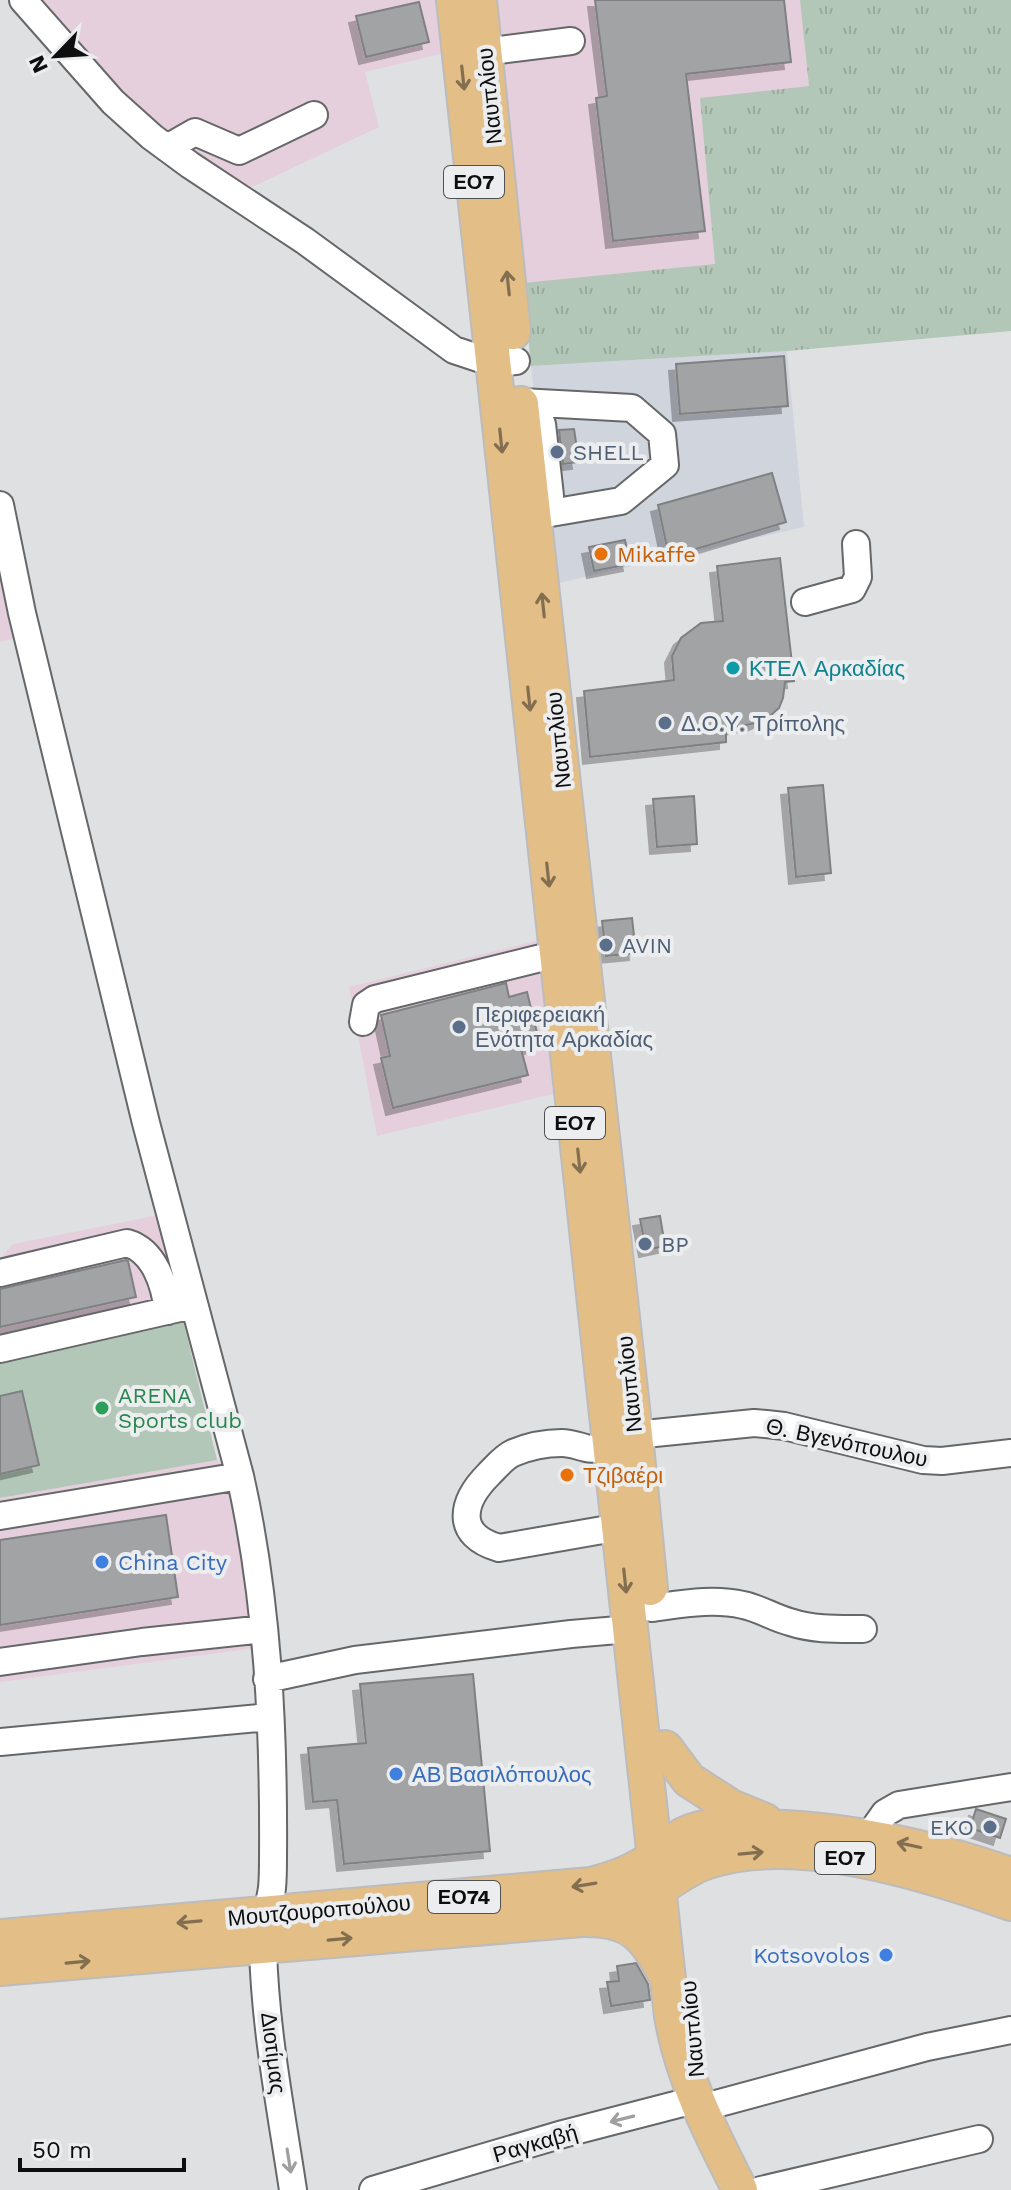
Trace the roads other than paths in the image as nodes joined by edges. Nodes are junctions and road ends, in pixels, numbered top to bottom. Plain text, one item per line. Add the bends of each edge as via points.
1 (23, 0) edge
2 (454, 0) edge
3 (479, 0) edge
4 (571, 41) dead end
5 (484, 52) junction
6 (314, 115) dead end
7 (167, 148) junction
8 (504, 362) junction
9 (521, 402) junction
10 (0, 505) edge
11 (533, 516) junction
12 (856, 544) dead end
13 (805, 602) dead end
14 (11, 615) edge
15 (557, 954) junction
16 (363, 1022) dead end
17 (0, 1273) edge
18 (194, 1305) junction
19 (168, 1311) junction
20 (0, 1349) edge
21 (623, 1441) junction
22 (1011, 1453) edge
23 (240, 1476) junction
24 (0, 1516) edge
25 (620, 1527) junction
26 (641, 1619) junction
27 (264, 1629) junction
28 (863, 1629) dead end
29 (0, 1662) edge
30 (267, 1679) junction
31 (269, 1717) junction
32 (0, 1742) edge
33 (665, 1748) junction
34 (1011, 1787) edge
35 (788, 1828) junction
36 (868, 1837) junction
37 (666, 1866) junction
38 (1011, 1875) edge
39 (1011, 1903) edge
40 (582, 1919) junction
41 (264, 1930) junction
42 (0, 1937) edge
43 (0, 1968) edge
44 (668, 1978) junction
45 (1011, 2030) edge
46 (699, 2103) junction
47 (979, 2139) dead end
48 (293, 2190) edge
49 (373, 2190) edge
50 (740, 2190) edge
51 (761, 2190) edge

1 - 7 street via 113,102
2 -> 8 main road, Ναυπλίου / ΕΟ7
3 - 5 main road, Ναυπλίου / ΕΟ7
4 - 5 street
8 -> 5 main road, Ναυπλίου / ΕΟ7
6 - 7 street via 239,151 195,132
7 - 8 street via 454,350
8 - 9 main road, Ναυπλίου / ΕΟ7
8 -> 15 main road, Ναυπλίου / ΕΟ7
9 - 11 main road, Ναυπλίου / ΕΟ7
9 - 11 street via 632,408 662,434 665,465 621,501
10 - 14 street, Διοτίμας
21 -> 11 main road, Ναυπλίου / ΕΟ7 via 618,1283
12 - 13 street via 858,577 852,589
14 - 18 street, Διοτίμας
15 - 16 street via 375,999 366,1005
15 -> 21 main road, Ναυπλίου / ΕΟ7
17 - 19 street via 127,1243 156,1269
18 - 19 street
18 - 23 street, Διοτίμας
19 - 20 street
21 - 22 street, Θ. Βγενόπουλου via 754,1423 923,1460
21 - 25 main road, Ναυπλίου / ΕΟ7
21 - 25 street, Θ. Βγενόπουλου via 588,1449 561,1443 510,1454 474,1492 466,1520 471,1532 499,1548
21 - 26 main road, Ναυπλίου / ΕΟ7
23 - 24 street
23 - 27 street, Διοτίμας
25 -> 26 main road, Ναυπλίου / ΕΟ7
26 - 28 street via 710,1601 745,1605 815,1629
26 - 30 street via 571,1634 355,1660
26 - 33 main road, Ναυπλίου / ΕΟ7
26 - 37 main road, Ναυπλίου / ΕΟ7
27 - 29 street
27 - 30 street, Διοτίμας
30 - 31 street, Διοτίμας
31 - 32 street
31 - 41 street, Διοτίμας via 273,1869
33 - 35 main road, ΕΟ7 via 689,1780 710,1795
33 - 37 main road, Ναυπλίου / ΕΟ7
34 - 36 street via 899,1805 885,1813
35 - 36 main road, ΕΟ7
35 - 37 main road, ΕΟ7 via 744,1826 689,1833
38 -> 36 main road, ΕΟ7 via 963,1858
37 -> 39 main road, ΕΟ7 via 746,1853 834,1856 953,1883
37 - 40 main road, Μουτζουροπούλου / ΕΟ74 via 636,1902
37 -> 41 main road, Μουτζουροπούλου / ΕΟ74 via 591,1885
37 - 44 main road, Ναυπλίου
37 - 46 main road, Ναυπλίου
41 -> 40 main road, Μουτζουροπούλου / ΕΟ74
40 - 44 main road via 625,1924 654,1951
41 -> 42 main road, Μουτζουροπούλου / ΕΟ74
43 -> 41 main road, Μουτζουροπούλου / ΕΟ74 via 169,1955
41 -> 48 street, Διοτίμας via 273,2058
44 - 46 main road, Ναυπλίου via 678,2048
45 - 46 street, Ραγκαβή
46 -> 49 street, Ραγκαβή via 563,2134
46 - 50 main road
47 - 51 street

